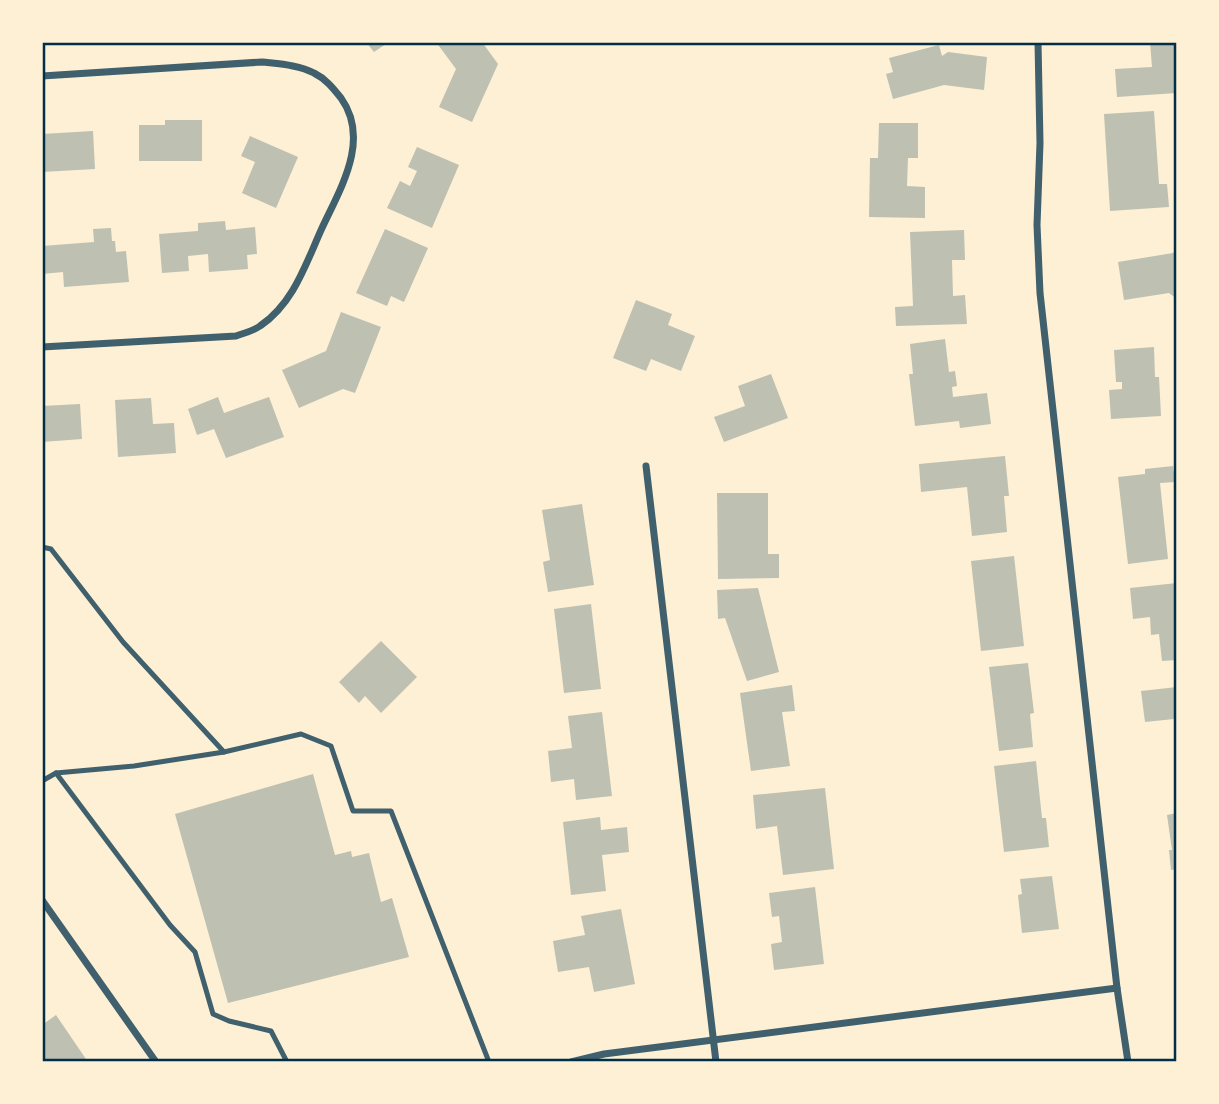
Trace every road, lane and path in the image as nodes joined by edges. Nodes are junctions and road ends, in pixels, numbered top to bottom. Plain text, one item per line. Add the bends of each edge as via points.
1 (1038, 42) edge
2 (42, 76) edge
3 (42, 347) edge
4 (646, 466) dead end
5 (42, 547) edge
6 (225, 752) junction
7 (56, 772) junction
8 (42, 781) edge
9 (42, 900) edge
10 (1116, 988) junction
11 (713, 1040) junction
12 (156, 1062) edge
13 (287, 1062) edge
14 (489, 1062) edge
15 (571, 1062) edge
16 (716, 1062) edge
17 (1128, 1062) edge

1 - 10 street via 1040,293
2 - 3 street via 262,61 290,66 313,72 331,85 352,126 353,151 292,294 258,328 236,336
4 - 11 street
5 - 6 lane via 51,549 123,642
6 - 7 lane
6 - 14 lane via 301,734 331,746 353,811 391,811
7 - 8 lane
7 - 13 lane via 195,952 213,1014 271,1031
9 - 12 street
10 - 11 street
10 - 17 street
11 - 15 street
11 - 16 street

